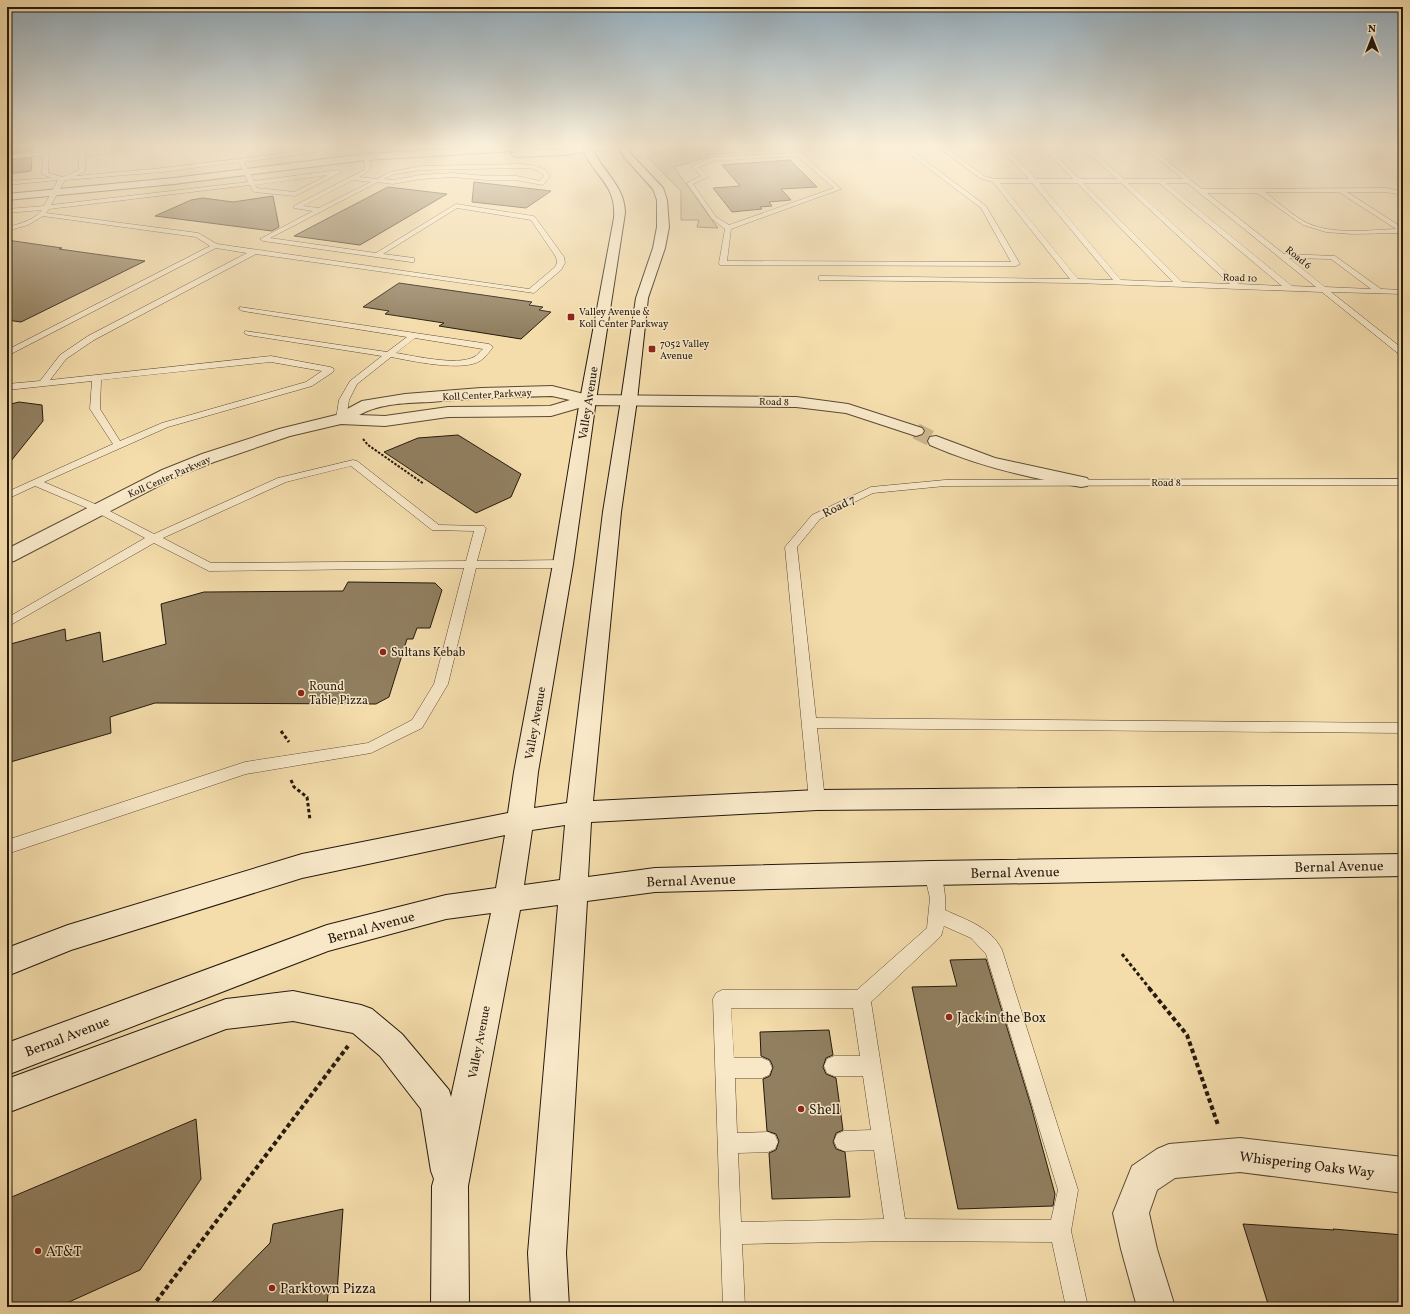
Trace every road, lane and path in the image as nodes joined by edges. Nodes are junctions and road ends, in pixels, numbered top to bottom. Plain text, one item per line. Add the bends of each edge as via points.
1 (45, 208) edge
2 (63, 208) edge
3 (307, 208) edge
4 (323, 208) edge
5 (452, 208) edge
6 (471, 208) edge
7 (620, 208) edge
8 (662, 208) edge
9 (707, 208) edge
10 (784, 208) edge
11 (985, 208) edge
12 (1017, 208) edge
13 (1057, 208) edge
14 (1105, 208) edge
15 (1151, 208) edge
16 (1193, 208) edge
17 (1222, 208) edge
18 (1283, 208) edge
19 (1367, 208) edge
20 (320, 210) junction
21 (7, 211) edge
22 (43, 211) junction
23 (728, 228) junction
24 (7, 229) edge
25 (1403, 231) edge
26 (215, 246) junction
27 (254, 252) junction
28 (377, 255) junction
29 (1282, 256) junction
30 (411, 260) dead end
31 (822, 278) dead end
32 (1076, 282) junction
33 (1119, 283) junction
34 (1180, 285) junction
35 (1238, 287) junction
36 (1291, 289) junction
37 (1324, 290) junction
38 (1380, 292) junction
39 (1403, 292) edge
40 (242, 309) dead end
41 (248, 333) dead end
42 (414, 336) junction
43 (13, 342) dead end
44 (24, 344) junction
45 (7, 353) edge
46 (1403, 354) edge
47 (389, 355) junction
48 (97, 378) junction
49 (44, 383) junction
50 (7, 387) edge
51 (588, 400) junction
52 (629, 400) junction
53 (340, 419) junction
54 (916, 431) tunnel mouth
55 (362, 437) dead end
56 (936, 441) tunnel mouth
57 (118, 445) junction
58 (35, 482) junction
59 (1081, 482) junction
60 (1403, 482) edge
61 (424, 484) dead end
62 (7, 496) edge
63 (98, 509) junction
64 (154, 538) junction
65 (7, 557) edge
66 (563, 564) junction
67 (470, 565) junction
68 (7, 623) edge
69 (808, 723) junction
70 (1403, 728) edge
71 (1403, 795) edge
72 (816, 800) junction
73 (580, 812) junction
74 (520, 821) junction
75 (7, 847) edge
76 (1403, 865) edge
77 (932, 873) junction
78 (575, 890) junction
79 (508, 899) junction
80 (936, 914) junction
81 (1122, 954) dead end
82 (7, 962) edge
83 (861, 999) junction
84 (351, 1043) dead end
85 (7, 1059) edge
86 (834, 1066) dead end
87 (871, 1066) junction
88 (725, 1068) junction
89 (762, 1068) dead end
90 (7, 1096) edge
91 (883, 1139) junction
92 (844, 1141) dead end
93 (768, 1142) dead end
94 (728, 1143) junction
95 (1228, 1156) junction
96 (1403, 1175) edge
97 (450, 1186) junction
98 (896, 1230) junction
99 (1060, 1231) junction
100 (731, 1233) junction
101 (152, 1307) edge
102 (450, 1307) edge
103 (550, 1307) edge
104 (734, 1307) edge
105 (1077, 1307) edge
106 (1156, 1307) edge

1 - 22 lane
2 - 22 lane
3 - 20 lane
4 - 20 lane
5 - 28 lane
6 - 27 lane via 533,218 560,257 558,268 531,291
7 - 51 main road, Valley Avenue
8 - 52 main road via 663,227 659,248 642,298
9 - 23 lane via 714,218
10 - 23 lane
11 - 23 lane via 1016,264 723,263
12 - 32 lane
13 - 33 lane
14 - 34 lane
15 - 35 lane
16 - 36 lane
17 - 29 lane, Road 6
18 - 25 lane via 1312,227 1338,231
19 - 25 lane
20 - 28 lane via 263,239
21 - 22 lane
22 - 24 lane via 32,220
22 - 26 lane via 198,235
26 - 27 lane
26 - 44 lane
27 - 49 lane via 91,338 63,357
28 - 30 lane
29 - 37 lane, Road 6
29 - 38 lane via 1333,256
31 - 32 lane, Road 10
32 - 33 lane, Road 10
33 - 34 lane, Road 10
34 - 35 lane, Road 10
35 - 36 lane, Road 10
36 - 37 lane, Road 10
37 - 38 lane, Road 10
37 - 46 lane, Road 6
38 - 39 lane, Road 10
40 - 42 lane
41 - 47 lane
42 - 47 lane
42 - 47 lane via 489,347 477,359 457,362 444,363
43 - 44 lane
44 - 45 lane
47 - 53 lane via 353,383 344,400
48 - 49 lane
48 - 57 lane via 95,409
48 - 57 lane via 271,359 330,370 309,384 165,425
49 - 50 lane
51 - 52 main road, Koll Center Parkway
51 - 53 main road, Koll Center Parkway via 551,411 448,412 385,421
51 - 66 main road, Valley Avenue
52 - 54 main road, Road 8 via 796,402 848,409
52 - 73 main road via 612,512
53 - 63 main road, Koll Center Parkway via 285,432 208,458 168,474
55 - 61 path via 368,445
56 - 59 main road, Road 8 via 987,460
57 - 58 lane
58 - 62 lane
58 - 63 lane
59 - 60 lane, Road 8
59 - 69 lane, Road 7 via 945,483 871,490 816,517 791,547
63 - 64 lane
63 - 65 main road, Koll Center Parkway
64 - 67 lane via 209,567
64 - 67 lane via 282,480 353,464 436,528 480,528
64 - 68 lane
66 - 67 lane
66 - 74 main road, Valley Avenue via 526,772
67 - 75 lane via 441,684 417,724 371,748 245,768
69 - 70 lane
69 - 72 lane, Road 7
71 - 72 main road
72 - 73 main road
73 - 74 main road
73 - 78 main road
74 - 79 main road, Valley Avenue
74 - 82 main road via 302,866 68,938
76 - 77 main road, Bernal Avenue
77 - 78 main road, Bernal Avenue via 655,880
77 - 80 lane via 938,898
78 - 79 main road, Bernal Avenue
78 - 103 main road via 547,1253
79 - 85 main road, Bernal Avenue via 446,907 327,938
79 - 97 main road, Valley Avenue
80 - 83 lane via 935,931
80 - 99 lane via 977,933 993,950 1068,1190
81 - 95 path via 1187,1035
83 - 87 lane
83 - 88 lane via 722,999
84 - 101 path
86 - 87 lane
87 - 91 lane
88 - 89 lane
88 - 94 lane
90 - 97 main road via 226,1014 293,1006 361,1020 391,1045 437,1102
91 - 92 lane
91 - 98 lane
93 - 94 lane
94 - 100 lane
95 - 96 main road, Whispering Oaks Way via 1240,1155
95 - 106 main road, Whispering Oaks Way via 1169,1161 1144,1178 1131,1213
97 - 102 main road, Valley Avenue
98 - 99 lane
98 - 100 lane
99 - 105 lane
100 - 104 lane

